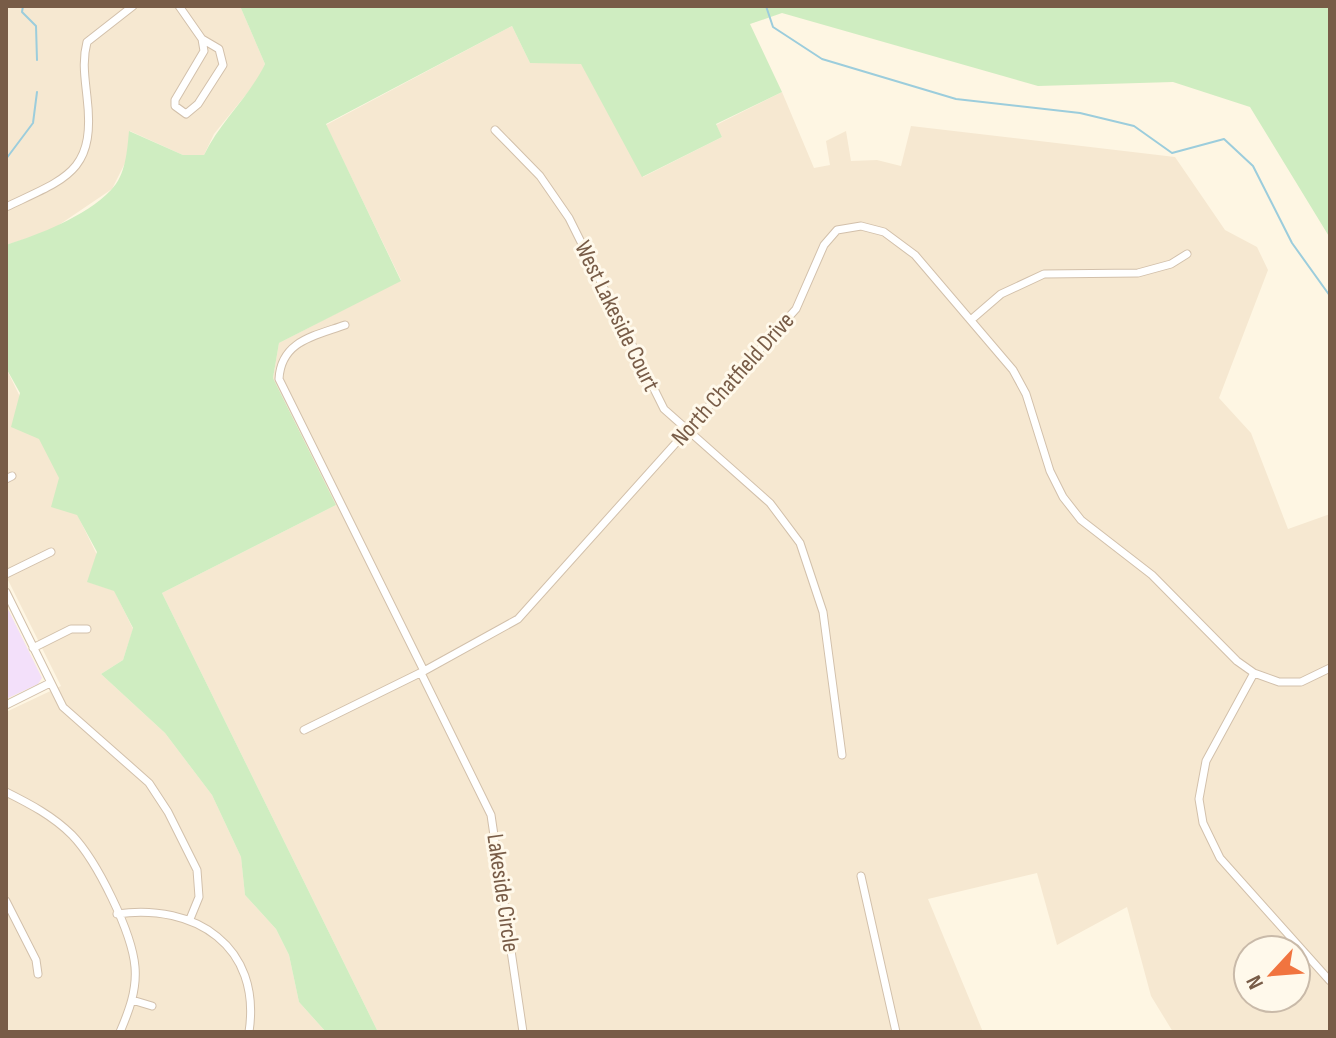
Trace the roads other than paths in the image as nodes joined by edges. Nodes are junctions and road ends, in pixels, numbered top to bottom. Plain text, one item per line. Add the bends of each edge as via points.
1 (133, 6) edge
2 (179, 6) edge
3 (202, 39) junction
4 (495, 130) dead end
5 (6, 207) edge
6 (1187, 254) dead end
7 (972, 319) junction
8 (345, 325) dead end
9 (689, 429) junction
10 (51, 552) dead end
11 (6, 574) edge
12 (6, 592) edge
13 (87, 629) dead end
14 (33, 648) junction
15 (1330, 668) edge
16 (423, 672) junction
17 (1254, 673) junction
18 (50, 683) junction
19 (6, 705) edge
20 (304, 730) dead end
21 (842, 755) dead end
22 (6, 792) edge
23 (861, 876) dead end
24 (6, 901) edge
25 (117, 914) junction
26 (190, 919) junction
27 (38, 974) dead end
28 (1330, 981) edge
29 (132, 1000) junction
30 (152, 1006) dead end
31 (251, 1031) edge
32 (120, 1032) edge
33 (523, 1032) edge
34 (896, 1032) edge

1 - 5 street via 87,42 84,71 91,131 86,152 61,179
2 - 3 street
3 - 3 street via 204,51 175,100 186,114 223,65 219,49
4 - 9 street, West Lakeside Court via 540,176 569,218 653,393
6 - 7 street via 1138,273 1044,274 1001,294
7 - 9 street, North Chatfield Drive via 915,255 884,232 861,226 837,230 824,245 796,309
7 - 17 street, North Chatfield Drive via 1013,370 1050,471 1081,520 1152,575
8 - 16 street, Lakeside Circle via 292,346 283,355 279,379
9 - 16 street, North Chatfield Drive via 518,619
9 - 21 street, West Lakeside Court via 770,503 800,543 823,612
10 - 11 street
12 - 14 street
13 - 14 street via 71,629
14 - 18 street
15 - 17 street, North Chatfield Drive via 1301,682 1279,682
16 - 20 street, North Chatfield Drive
16 - 33 street, Lakeside Circle via 491,815
17 - 28 street via 1206,761 1199,799 1203,823 1220,858
18 - 19 street
18 - 26 street via 72,718 127,761 168,812 197,870 199,897
22 - 25 street via 42,809 72,835 91,859
23 - 34 street
24 - 27 street
25 - 26 street via 161,911
25 - 29 street via 135,966
26 - 31 street via 218,937 241,966
29 - 30 street
29 - 32 street

